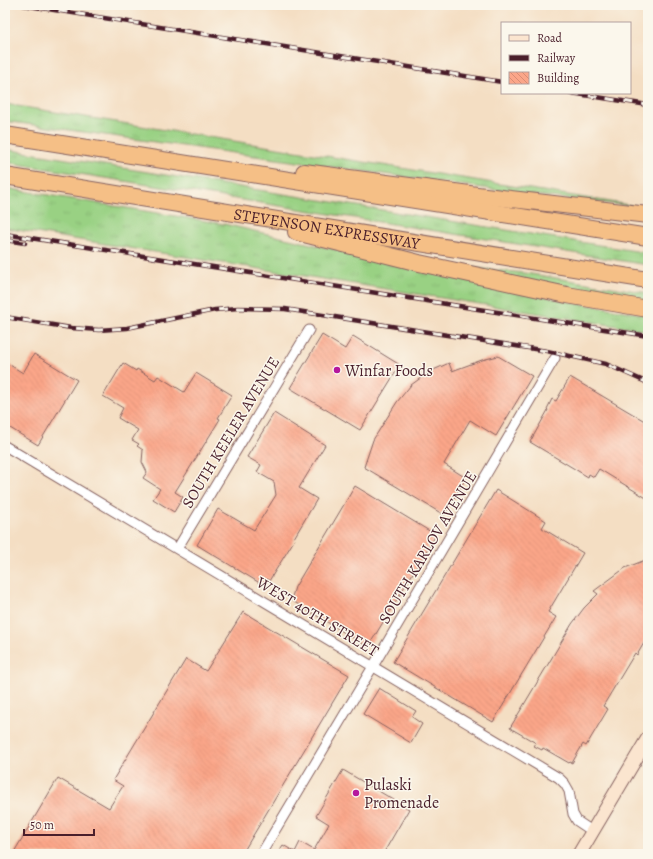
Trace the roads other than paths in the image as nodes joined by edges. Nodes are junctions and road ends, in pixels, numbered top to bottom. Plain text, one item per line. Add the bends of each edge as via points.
1 (5, 135) edge
2 (206, 167) junction
3 (5, 176) edge
4 (228, 211) junction
5 (648, 215) edge
6 (648, 237) edge
7 (648, 280) edge
8 (648, 309) edge
9 (309, 330) dead end
10 (555, 358) dead end
11 (5, 446) edge
12 (177, 549) junction
13 (373, 666) junction
14 (648, 738) edge
15 (592, 831) junction
16 (261, 854) edge
17 (579, 854) edge

1 - 2 highway
2 - 5 highway via 283,169
2 - 6 highway
3 - 4 highway, STEVENSON EXPRESSWAY
4 - 7 highway, STEVENSON EXPRESSWAY
4 - 8 highway via 301,233 419,263
9 - 12 street, SOUTH KEELER AVENUE
10 - 13 street, SOUTH KARLOV AVENUE
11 - 12 street, WEST 40TH STREET
12 - 13 street, WEST 40TH STREET
13 - 15 street, WEST 40TH STREET via 559,778 569,791 573,814 577,821
13 - 16 street, SOUTH KARLOV AVENUE
14 - 15 main road
15 - 17 main road

